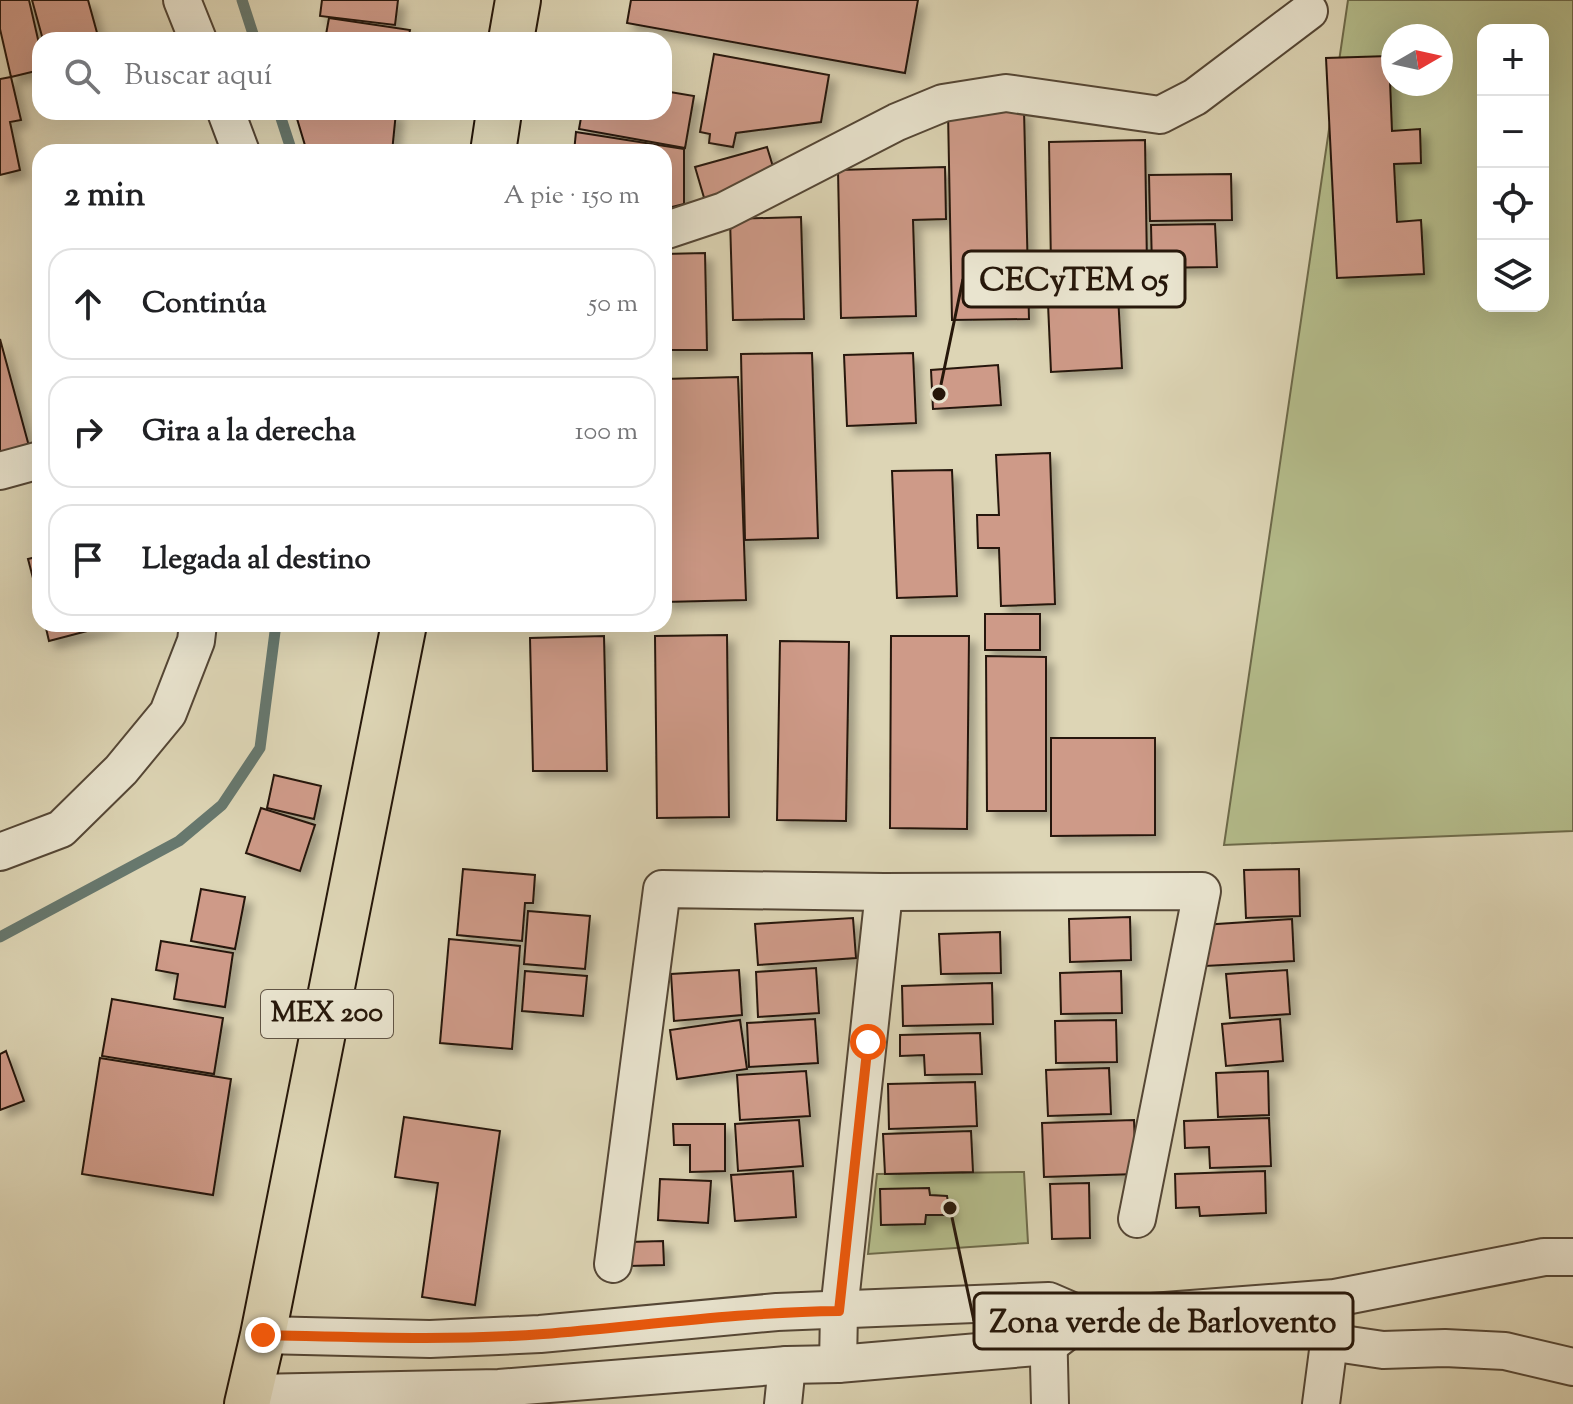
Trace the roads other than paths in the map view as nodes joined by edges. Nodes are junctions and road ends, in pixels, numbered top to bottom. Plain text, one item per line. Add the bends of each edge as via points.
1 (182, 0) edge
2 (518, 0) edge
3 (1309, 11) dead end
4 (195, 32) edge
5 (512, 32) edge
6 (229, 120) edge
7 (498, 120) edge
8 (238, 144) edge
9 (494, 144) edge
10 (672, 228) edge
11 (32, 462) edge
12 (0, 471) edge
13 (197, 632) edge
14 (402, 632) edge
15 (0, 852) edge
16 (884, 892) junction
17 (1137, 1219) dead end
18 (1573, 1257) edge
19 (613, 1264) dead end
20 (1335, 1298) junction
21 (1049, 1301) junction
22 (839, 1311) junction
23 (1086, 1317) junction
24 (263, 1335) junction
25 (1329, 1342) junction
26 (1048, 1346) junction
27 (838, 1364) junction
28 (787, 1365) junction
29 (1573, 1367) edge
30 (499, 1396) edge
31 (248, 1398) edge
32 (783, 1404) edge
33 (1050, 1404) edge
34 (1321, 1404) edge

1 - 4 street
2 - 5 highway
3 - 10 street via 1195,97 1160,115 1006,93 943,103 724,211
6 - 8 street
7 - 9 highway
11 - 12 street
13 - 15 street via 168,713 121,770 61,829
14 - 24 highway, MEX 200
16 - 17 street via 1202,891
16 - 19 street via 662,889
16 - 22 street
18 - 20 street via 1544,1257
20 - 23 street
20 - 25 street
21 - 22 street
21 - 23 street
21 - 26 street
22 - 24 street via 430,1339
22 - 27 street
23 - 26 street
24 - 31 highway, MEX 200
25 - 29 street via 1383,1350 1505,1351
25 - 34 street
26 - 27 street
26 - 33 street
27 - 28 street
28 - 30 street
28 - 32 street
30 - 31 street

